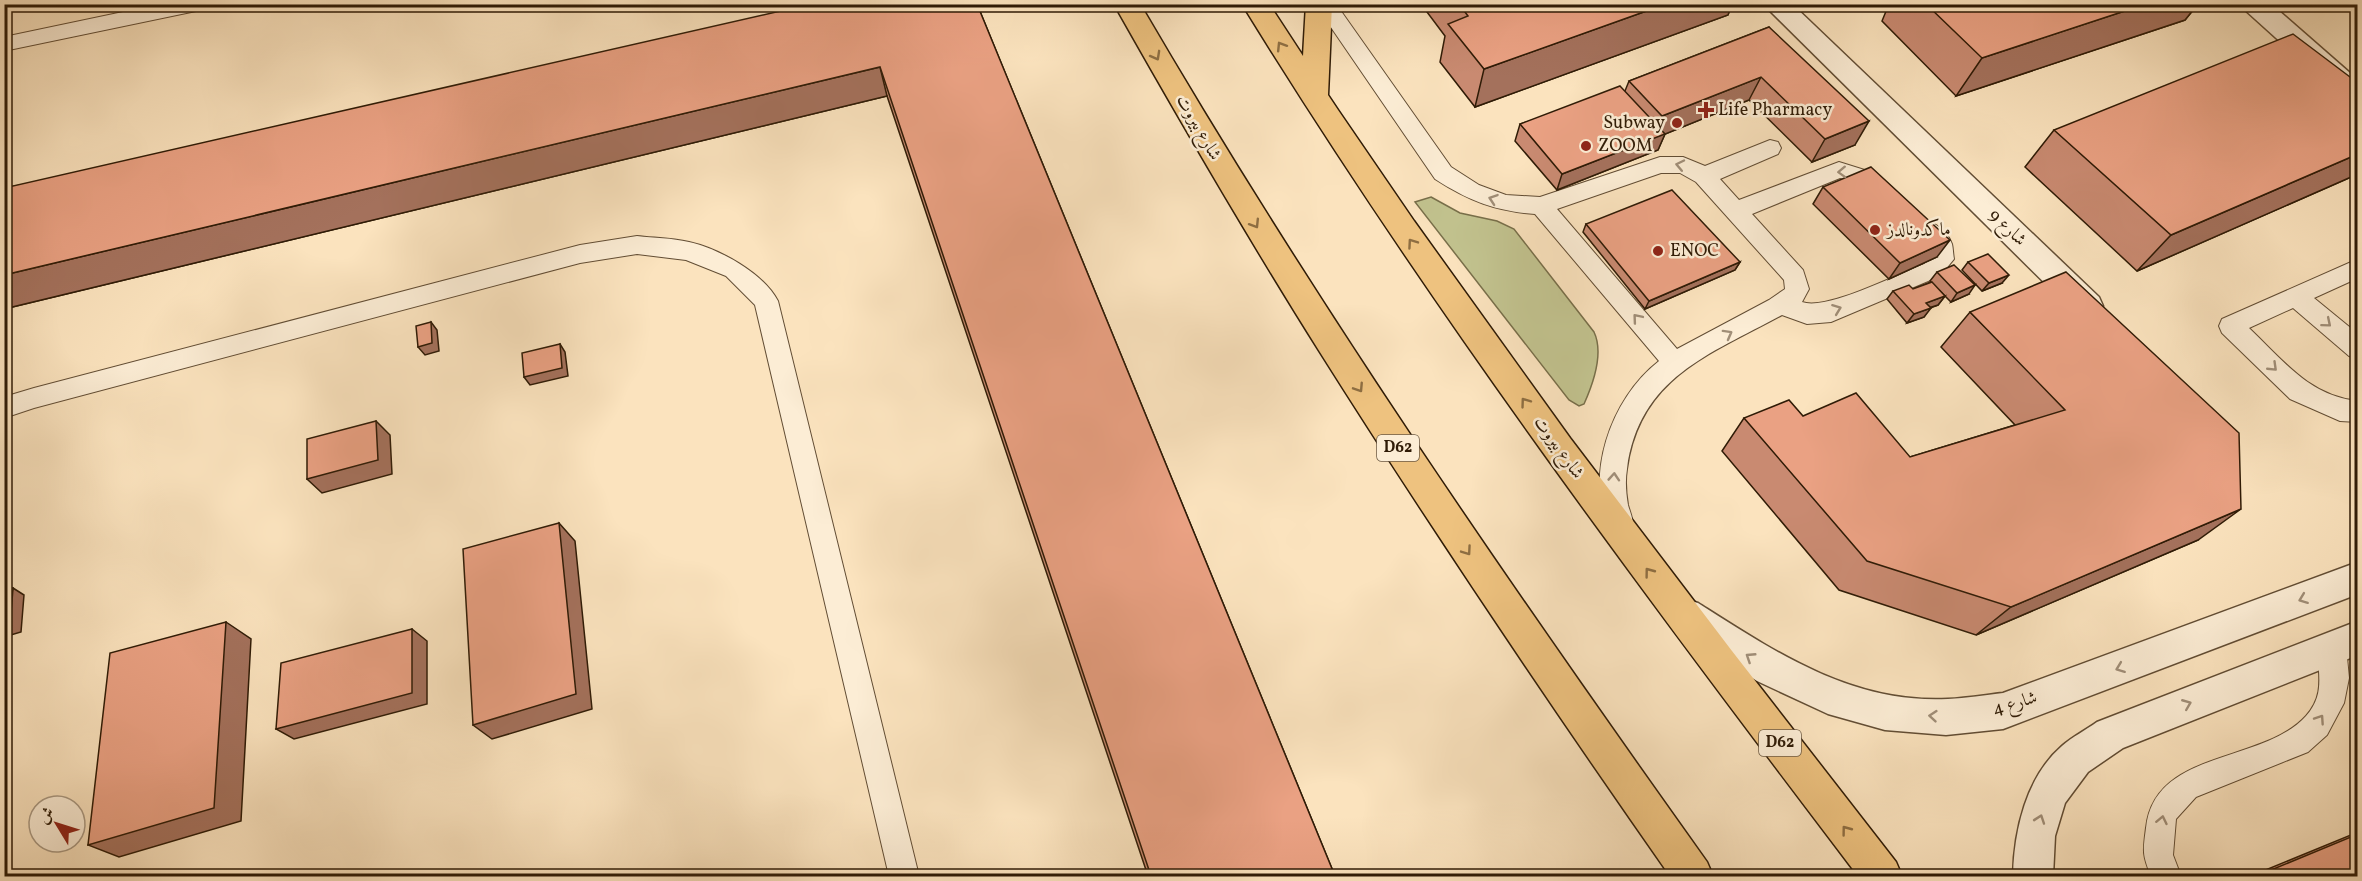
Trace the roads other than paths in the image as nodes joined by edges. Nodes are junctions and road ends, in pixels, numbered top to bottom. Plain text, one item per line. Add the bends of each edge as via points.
1 (196, 4) edge
2 (1127, 4) edge
3 (1255, 4) edge
4 (1319, 4) edge
5 (1325, 4) edge
6 (1776, 4) edge
7 (2254, 4) edge
8 (4, 44) edge
9 (2358, 96) edge
10 (1314, 98) junction
11 (1770, 148) dead end
12 (1704, 176) junction
13 (1541, 206) junction
14 (1736, 212) junction
15 (2358, 268) edge
16 (2296, 297) junction
17 (1781, 305) junction
18 (2110, 327) edge
19 (2358, 349) edge
20 (1675, 363) junction
21 (4, 408) edge
22 (2358, 412) edge
23 (1621, 534) junction
24 (2358, 578) edge
25 (1678, 610) junction
26 (2345, 643) edge
27 (904, 876) edge
28 (1693, 876) edge
29 (1882, 876) edge
30 (2033, 876) edge
31 (2166, 876) edge

1 - 8 lane
2 -> 28 main road, شارع بيروت / D62 via 1322,332 1422,484
10 -> 3 main road, شارع بيروت / D62
4 - 10 main road
13 -> 5 lane via 1504,203 1471,191 1443,173
6 - 18 street, شارع 9
7 - 9 street
23 -> 10 main road, شارع بيروت / D62 via 1448,294
11 - 12 lane
12 -> 13 lane via 1683,165 1660,165
12 - 14 lane
20 -> 13 lane
14 - 17 lane via 1795,277 1797,289
17 -> 14 lane via 1807,314 1831,312 1932,270 1942,259 1940,244 1867,177 1853,171 1827,173
15 - 16 lane
16 -> 19 lane
16 -> 22 lane via 2231,326 2299,392 2340,410
20 -> 17 lane
23 -> 20 lane via 1613,492 1616,453 1627,418 1647,387
21 - 27 lane via 580,254 637,246 690,251 734,270 766,301
25 -> 23 main road, شارع بيروت / D62
24 -> 25 street, شارع 4 via 2002,711 1946,717 1885,712 1828,696 1770,669
29 -> 25 main road, شارع بيروت / D62
30 -> 26 street via 2035,837 2049,793 2075,759 2110,735
31 -> 26 lane via 2158,855 2162,813 2187,786 2298,742 2317,725 2330,703

